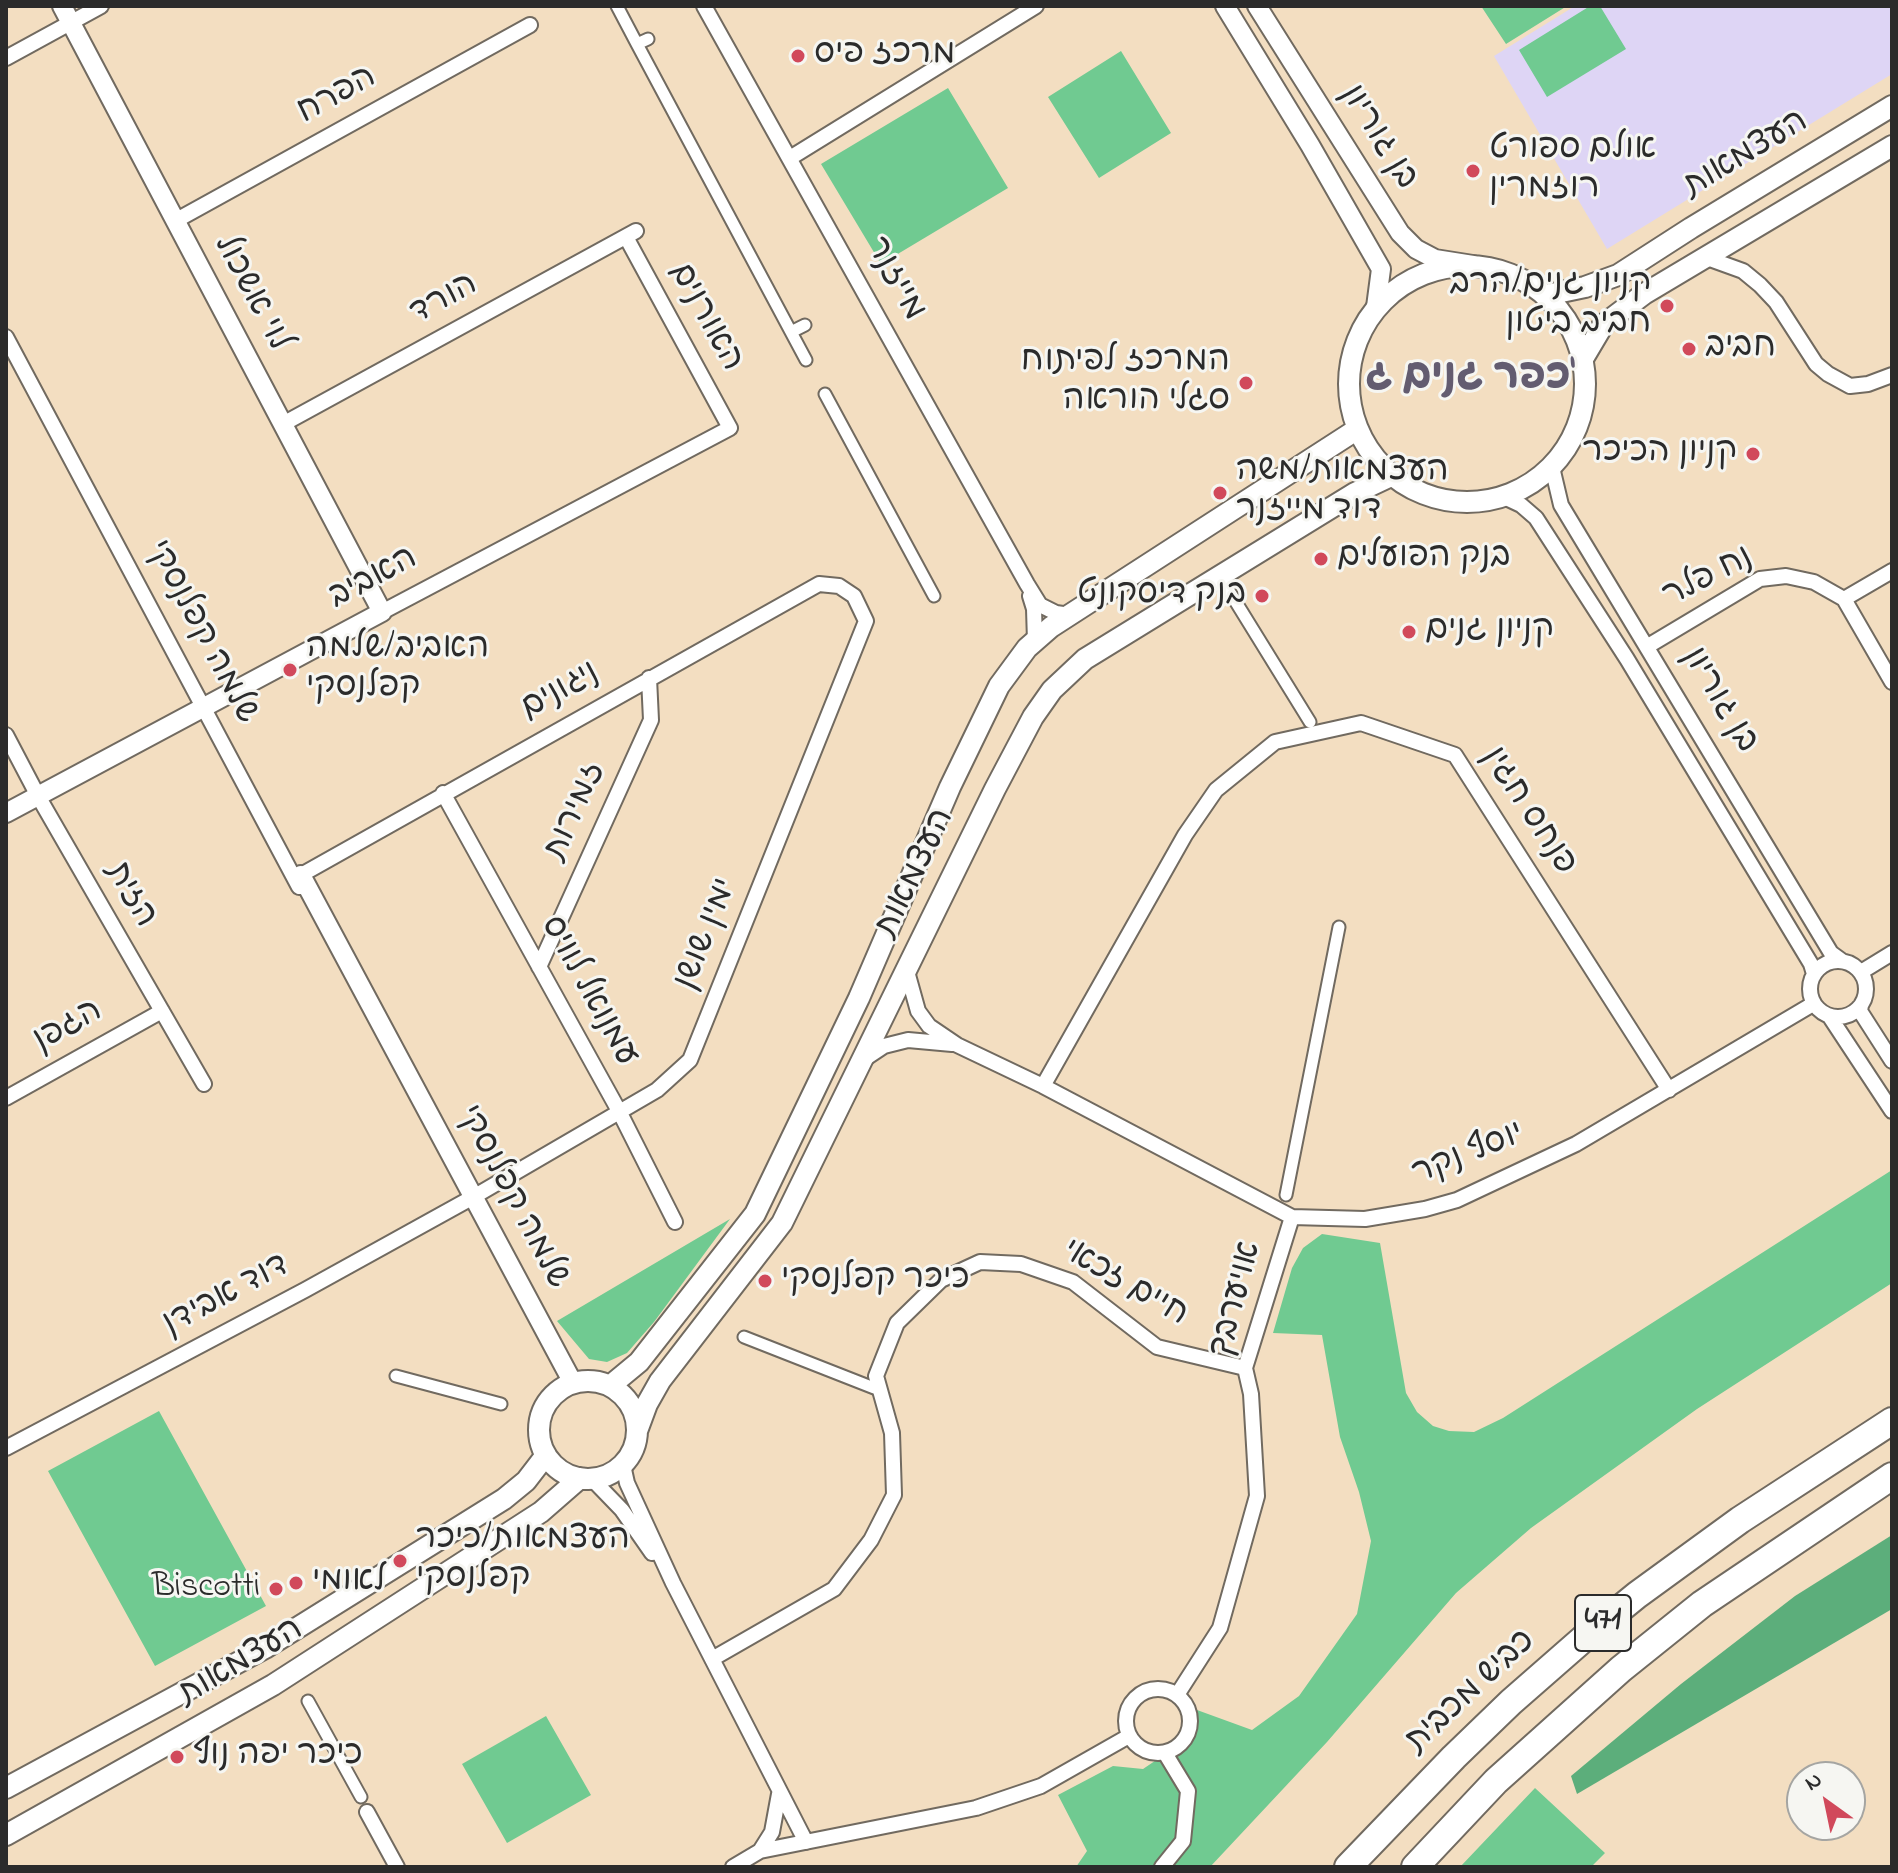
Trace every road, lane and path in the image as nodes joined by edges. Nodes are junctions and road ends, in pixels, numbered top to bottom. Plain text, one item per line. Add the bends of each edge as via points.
1 (101, 6) edge
2 (617, 6) edge
3 (704, 6) edge
4 (1036, 6) edge
5 (1225, 6) edge
6 (1257, 6) edge
7 (66, 14) edge
8 (530, 25) dead end
9 (6, 58) edge
10 (1892, 106) edge
11 (1892, 146) edge
12 (790, 158) junction
13 (175, 221) junction
14 (631, 234) joint
15 (1707, 258) junction
16 (1473, 265) junction
17 (1547, 295) junction
18 (1376, 307) junction
19 (805, 325) dead end
20 (791, 332) junction
21 (6, 337) edge
22 (1584, 357) junction
23 (806, 360) dead end
24 (1892, 375) edge
25 (825, 394) dead end
26 (283, 424) junction
27 (730, 428) joint
28 (1356, 430) junction
29 (1552, 467) junction
30 (1391, 476) junction
31 (1504, 497) junction
32 (1892, 571) edge
33 (1027, 584) junction
34 (1226, 586) dead end
35 (854, 596) joint
36 (934, 596) dead end
37 (1844, 599) junction
38 (382, 612) junction
39 (1070, 615) junction
40 (1035, 641) junction
41 (1648, 646) junction
42 (649, 678) junction
43 (1892, 682) edge
44 (203, 708) junction
45 (1310, 722) dead end
46 (6, 735) edge
47 (443, 793) junction
48 (38, 796) junction
49 (6, 813) edge
50 (301, 875) joint
51 (1339, 927) dead end
52 (1892, 953) edge
53 (338, 959) dead end
54 (1842, 961) junction
55 (539, 967) junction
56 (906, 967) junction
57 (1861, 972) junction
58 (1814, 974) junction
59 (1813, 1004) junction
60 (1861, 1005) junction
61 (162, 1011) junction
62 (1830, 1017) junction
63 (957, 1045) junction
64 (1892, 1061) edge
65 (860, 1062) junction
66 (204, 1084) dead end
67 (1043, 1086) junction
68 (1669, 1090) junction
69 (6, 1098) edge
70 (619, 1111) junction
71 (1892, 1111) edge
72 (1286, 1195) dead end
73 (475, 1196) junction
74 (1292, 1217) junction
75 (675, 1222) dead end
76 (744, 1337) dead end
77 (1245, 1368) junction
78 (396, 1376) dead end
79 (573, 1383) junction
80 (610, 1386) junction
81 (874, 1388) dead end
82 (501, 1404) dead end
83 (1892, 1421) edge
84 (637, 1431) junction
85 (6, 1448) edge
86 (546, 1455) junction
87 (623, 1465) junction
88 (1892, 1476) edge
89 (586, 1478) junction
90 (673, 1583) junction
91 (712, 1659) junction
92 (1177, 1695) junction
93 (308, 1701) dead end
94 (1129, 1736) junction
95 (1165, 1753) junction
96 (6, 1788) edge
97 (779, 1794) junction
98 (361, 1797) dead end
99 (367, 1812) dead end
100 (6, 1835) edge
101 (806, 1842) junction
102 (760, 1851) junction
103 (397, 1867) edge
104 (733, 1867) edge
105 (1162, 1867) edge
106 (1348, 1867) edge
107 (1415, 1867) edge

1 - 7 street
2 - 20 street via 643,41
3 - 12 street, מייזנר
4 - 12 street
5 - 18 street, בן גוריון via 1381,269
6 - 16 street, בן גוריון via 1400,233 1435,259
7 - 9 street
7 - 13 street, לוי אשכול
8 - 13 street, הפרח
10 - 17 main road, העצמאות via 1618,275
11 - 15 main road, העצמאות
12 - 33 street, מייזנר
13 - 26 street, לוי אשכול
14 - 26 street, הורד
14 - 27 street, האורנים
15 - 22 main road, העצמאות via 1603,325
15 - 24 street via 1743,271 1760,285 1828,374 1850,386
16 - 17 main road via 1513,274
16 - 18 main road via 1437,269 1403,283
17 - 22 main road via 1570,323
18 - 28 main road via 1358,335 1349,366 1348,398
19 - 20 street
20 - 23 street
21 - 44 street, שלמה קפלנסקי
22 - 29 main road via 1586,397 1575,435
25 - 36 street
26 - 38 street, לוי אשכול
27 - 38 street, האביב
28 - 30 main road
28 - 39 main road, העצמאות
29 - 31 main road
29 - 41 street, בן גוריון via 1561,505
30 - 31 main road via 1426,496 1465,503
30 - 56 main road, העצמאות via 1085,659 1052,690 995,789
31 - 58 street, בן גוריון via 1536,518 1627,659
32 - 37 street
33 - 39 street, מייזנר via 1040,605
33 - 40 street, מייזנר
34 - 45 street
35 - 42 street, ניגונים via 839,586 819,584
35 - 70 street, ימין שושן via 866,621 690,1060 657,1090
37 - 41 street, נח פלר via 1814,582 1786,576 1760,579
37 - 43 street
38 - 44 street, האביב
39 - 40 main road, העצמאות
40 - 80 main road, העצמאות via 999,686 755,1214 639,1362
41 - 54 street, בן גוריון via 1831,953
42 - 47 street, ניגונים
42 - 55 street, זמירות via 651,720
44 - 48 street, האביב
44 - 53 street, שלמה קפלנסקי
46 - 48 street, הזית
47 - 50 street, ניגונים
47 - 55 street, עמנואל לוויס
48 - 49 street, האביב
48 - 61 street, הזית
50 - 73 street, שלמה קפלנסקי
51 - 72 street
52 - 57 street
54 - 57 street
54 - 58 street via 1826,964
55 - 70 street, עמנואל לוויס
56 - 63 street, יוסף נקר via 918,1011 929,1026
56 - 65 main road, העצמאות
57 - 60 street via 1866,988
58 - 59 street via 1809,989
59 - 62 street
59 - 68 street, יוסף נקר
60 - 62 street via 1848,1016
60 - 64 street
61 - 66 street, הזית
61 - 69 street, הגפן
62 - 71 street
63 - 65 street, יוסף נקר via 908,1040 884,1046
63 - 67 street, יוסף נקר
65 - 84 main road, העצמאות via 782,1223 660,1381
67 - 68 street, פנחס חגין via 1185,835 1216,790 1275,742 1361,723 1455,755
67 - 74 street, יוסף נקר
68 - 74 street, יוסף נקר via 1576,1144 1457,1200 1365,1219
70 - 73 street, ימין שושן
70 - 75 street, עמנואל לוויס
73 - 79 street, שלמה קפלנסקי
73 - 85 street, דוד אבידן
74 - 77 street, אויערבך
76 - 81 street
77 - 91 street, חיים זכאי via 1157,1347 1073,1282 1021,1264 980,1262 941,1280 897,1323 876,1376 892,1433 894,1495 871,1540 834,1589
77 - 92 street, אויערבך via 1257,1496 1220,1628
78 - 82 street
79 - 80 main road
79 - 86 main road via 560,1389 542,1411 540,1441
80 - 84 main road via 630,1404
83 - 106 highway, כביש מכבית / 471 via 1740,1520 1583,1639 1463,1748
84 - 87 main road
86 - 89 main road via 566,1474
86 - 96 main road, העצמאות via 504,1499 274,1643
87 - 89 main road via 604,1476
87 - 90 street
88 - 107 highway, 471 via 1702,1604 1621,1669 1496,1781
89 - 90 street via 622,1510
89 - 100 main road, העצמאות via 273,1685
90 - 91 street
91 - 97 street
92 - 94 street via 1157,1689 1137,1697 1126,1716
92 - 95 street via 1190,1724 1182,1743
93 - 98 street
94 - 95 street via 1144,1751
94 - 101 street via 1041,1786 976,1808
95 - 105 street via 1188,1791 1183,1841
97 - 101 street
97 - 102 street via 772,1832
99 - 103 street
101 - 102 street
102 - 104 street

